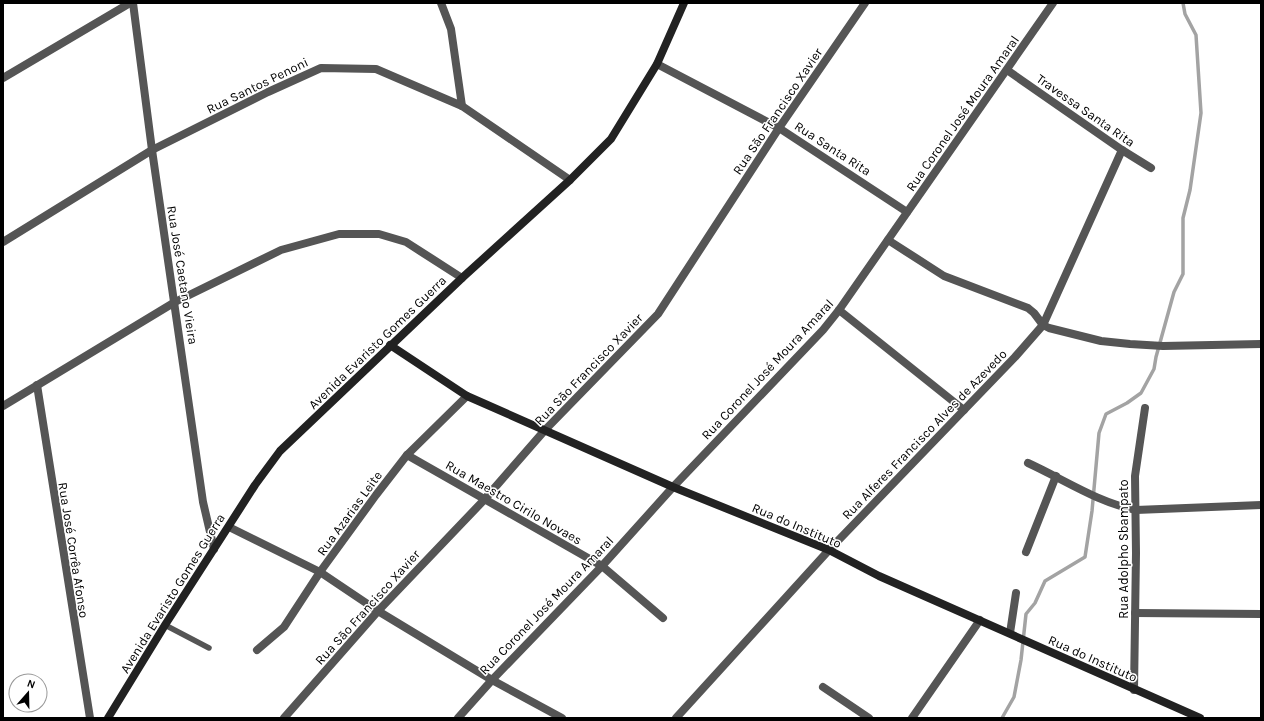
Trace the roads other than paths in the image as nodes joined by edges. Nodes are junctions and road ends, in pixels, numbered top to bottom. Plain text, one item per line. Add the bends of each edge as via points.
1 (132, 3) edge
2 (441, 3) edge
3 (684, 3) edge
4 (865, 3) edge
5 (1053, 3) edge
6 (657, 64) junction
7 (1007, 70) junction
8 (3, 78) edge
9 (462, 106) junction
10 (779, 128) junction
11 (152, 150) junction
12 (1122, 150) junction
13 (1151, 168) dead end
14 (570, 180) junction
15 (907, 212) junction
16 (888, 240) junction
17 (3, 242) edge
18 (462, 278) junction
19 (175, 302) junction
20 (839, 310) junction
21 (1042, 325) junction
22 (1261, 344) edge
23 (390, 345) junction
24 (37, 386) junction
25 (467, 396) junction
26 (3, 406) edge
27 (1145, 408) dead end
28 (964, 410) junction
29 (545, 430) junction
30 (407, 455) junction
31 (1028, 463) dead end
32 (1056, 476) junction
33 (673, 487) junction
34 (484, 500) junction
35 (1261, 505) edge
36 (1136, 510) junction
37 (229, 528) junction
38 (214, 549) junction
39 (829, 550) junction
40 (1026, 552) dead end
41 (602, 566) junction
42 (320, 572) junction
43 (1016, 593) dead end
44 (378, 611) junction
45 (1135, 613) junction
46 (1261, 614) edge
47 (664, 618) dead end
48 (980, 620) junction
49 (165, 625) junction
50 (1010, 633) junction
51 (209, 648) dead end
52 (257, 650) dead end
53 (492, 680) junction
54 (823, 687) dead end
55 (1134, 690) junction
56 (90, 718) edge
57 (108, 718) edge
58 (284, 718) edge
59 (458, 718) edge
60 (562, 718) edge
61 (676, 718) edge
62 (869, 718) edge
63 (912, 718) edge
64 (1200, 718) edge

1 - 8 street
1 - 11 street, Rua José Caetano Vieira
2 - 9 street via 451,29
3 - 6 main road, Avenida Evaristo Gomes Guerra
4 - 10 street, Rua São Francisco Xavier
5 - 7 street, Rua Coronel José Moura Amaral
6 - 10 street, Rua Santa Rita
6 - 14 main road, Avenida Evaristo Gomes Guerra via 611,139
7 - 12 street, Travessa Santa Rita
7 - 15 street, Rua Coronel José Moura Amaral
9 - 11 street, Rua Santos Penoni via 376,69 321,68
9 - 14 street, Rua Santos Penoni
10 - 15 street, Rua Santa Rita
10 - 29 street, Rua São Francisco Xavier via 658,314
11 - 17 street, Rua Santos Penoni
11 - 19 street, Rua José Caetano Vieira
12 - 13 street, Travessa Santa Rita
12 - 21 street, Rua Alferes Francisco Alves de Azevedo
14 - 18 main road, Avenida Evaristo Gomes Guerra
15 - 16 street, Rua Coronel José Moura Amaral
16 - 20 street, Rua Coronel José Moura Amaral
16 - 21 street via 944,276 1028,308
18 - 19 street via 406,242 379,234 339,234 281,250
18 - 23 main road, Avenida Evaristo Gomes Guerra
19 - 24 street
19 - 38 street, Rua José Caetano Vieira via 204,502
20 - 28 street
20 - 33 street, Rua Coronel José Moura Amaral via 823,330
21 - 22 street via 1072,335 1130,344
21 - 28 street, Rua Alferes Francisco Alves de Azevedo
23 - 25 main road, Rua do Instituto
23 - 37 main road, Avenida Evaristo Gomes Guerra via 280,451 255,485
24 - 26 street
24 - 56 street, Rua José Corrêa Afonso via 85,700
25 - 29 main road, Rua do Instituto
25 - 30 street, Rua Azarias Leite
27 - 36 street, Rua Adolpho Sbampato via 1135,476
28 - 39 street, Rua Alferes Francisco Alves de Azevedo
29 - 33 main road, Rua do Instituto
29 - 34 street, Rua São Francisco Xavier
30 - 34 street, Rua Maestro Cirilo Novaes
30 - 42 street, Rua Azarias Leite
31 - 32 street
32 - 36 street via 1098,499
32 - 40 street
33 - 39 main road, Rua do Instituto
33 - 41 street, Rua Coronel José Moura Amaral
34 - 41 street, Rua Maestro Cirilo Novaes
34 - 44 street, Rua São Francisco Xavier
35 - 36 street
36 - 45 street, Rua Adolpho Sbampato
37 - 38 main road, Avenida Evaristo Gomes Guerra
37 - 42 street
38 - 49 main road, Avenida Evaristo Gomes Guerra
39 - 48 main road, Rua do Instituto via 879,576
39 - 61 street, Rua Alferes Francisco Alves de Azevedo
41 - 47 street, Rua Maestro Cirilo Novaes
41 - 53 street, Rua Coronel José Moura Amaral
42 - 44 street
42 - 52 street, Rua Azarias Leite via 284,627
43 - 50 street
44 - 53 street
44 - 58 street, Rua São Francisco Xavier
45 - 46 street
45 - 55 street, Rua Adolpho Sbampato
48 - 50 main road, Rua do Instituto
48 - 63 street
49 - 51 lane
49 - 57 main road, Avenida Evaristo Gomes Guerra
50 - 55 main road, Rua do Instituto
53 - 59 street, Rua Coronel José Moura Amaral
53 - 60 street
54 - 62 street
55 - 64 main road, Rua do Instituto

